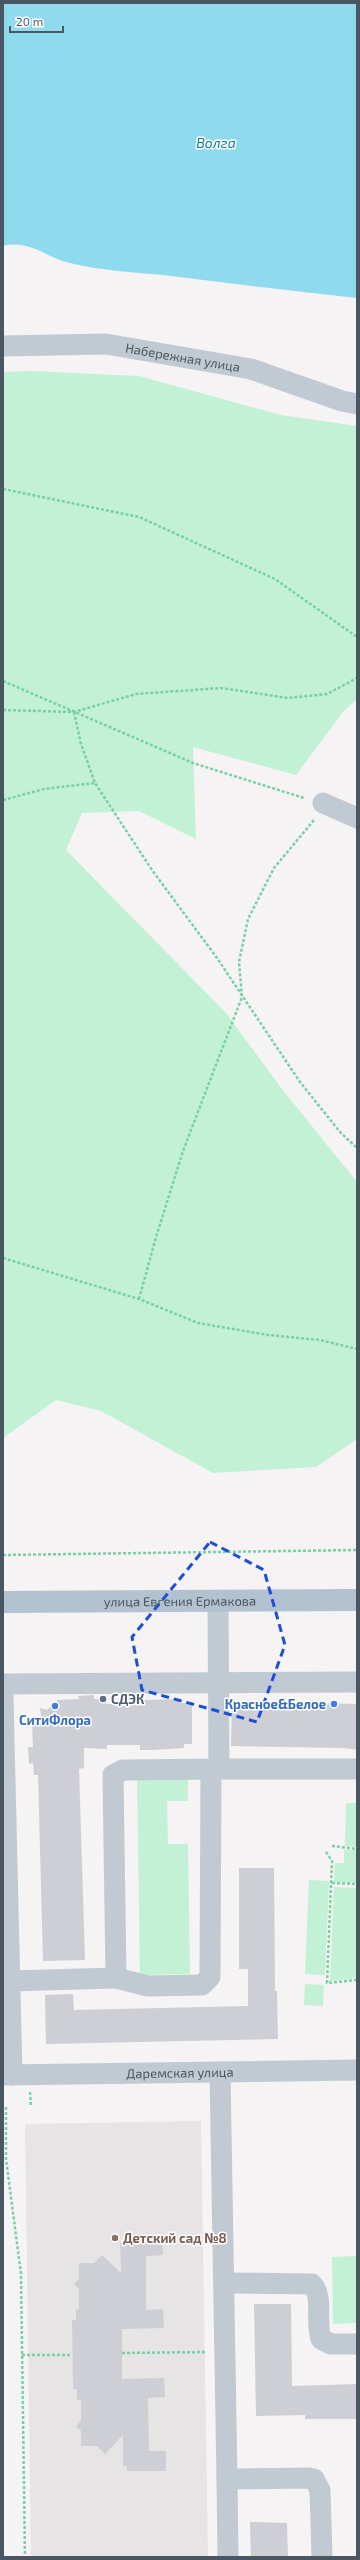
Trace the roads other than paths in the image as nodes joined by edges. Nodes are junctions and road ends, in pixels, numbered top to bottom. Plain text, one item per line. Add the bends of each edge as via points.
1 (3, 346) edge
2 (357, 404) edge
3 (323, 803) road end
4 (357, 818) edge
5 (357, 1600) edge
6 (218, 1601) junction
7 (3, 1602) edge
8 (218, 1682) junction
9 (357, 1682) edge
10 (3, 1684) edge
11 (3, 1697) edge
12 (215, 1769) junction
13 (357, 1769) edge
14 (116, 1978) junction
15 (10, 1981) junction
16 (357, 2070) edge
17 (220, 2072) junction
18 (8, 2075) edge
19 (224, 2283) junction
20 (357, 2344) edge
21 (227, 2479) junction
22 (228, 2557) edge
23 (322, 2557) edge

1 - 2 street, Набережная улица via 106,344 251,369
3 - 4 street
5 - 6 main road, улица Евгения Ермакова
6 - 7 main road, улица Евгения Ермакова
6 - 8 street
8 - 9 street
8 - 10 street
8 - 12 street
11 - 15 street
12 - 13 street
12 - 14 street via 123,1770 113,1775
12 - 14 street via 210,1977 202,1985 148,1986
14 - 15 street
15 - 18 street
16 - 17 street, Даремская улица
17 - 18 street, Даремская улица
17 - 19 street
19 - 20 street via 312,2284 318,2294 318,2332 321,2339 331,2344
19 - 21 street
21 - 22 street
21 - 23 street via 314,2479 320,2490

